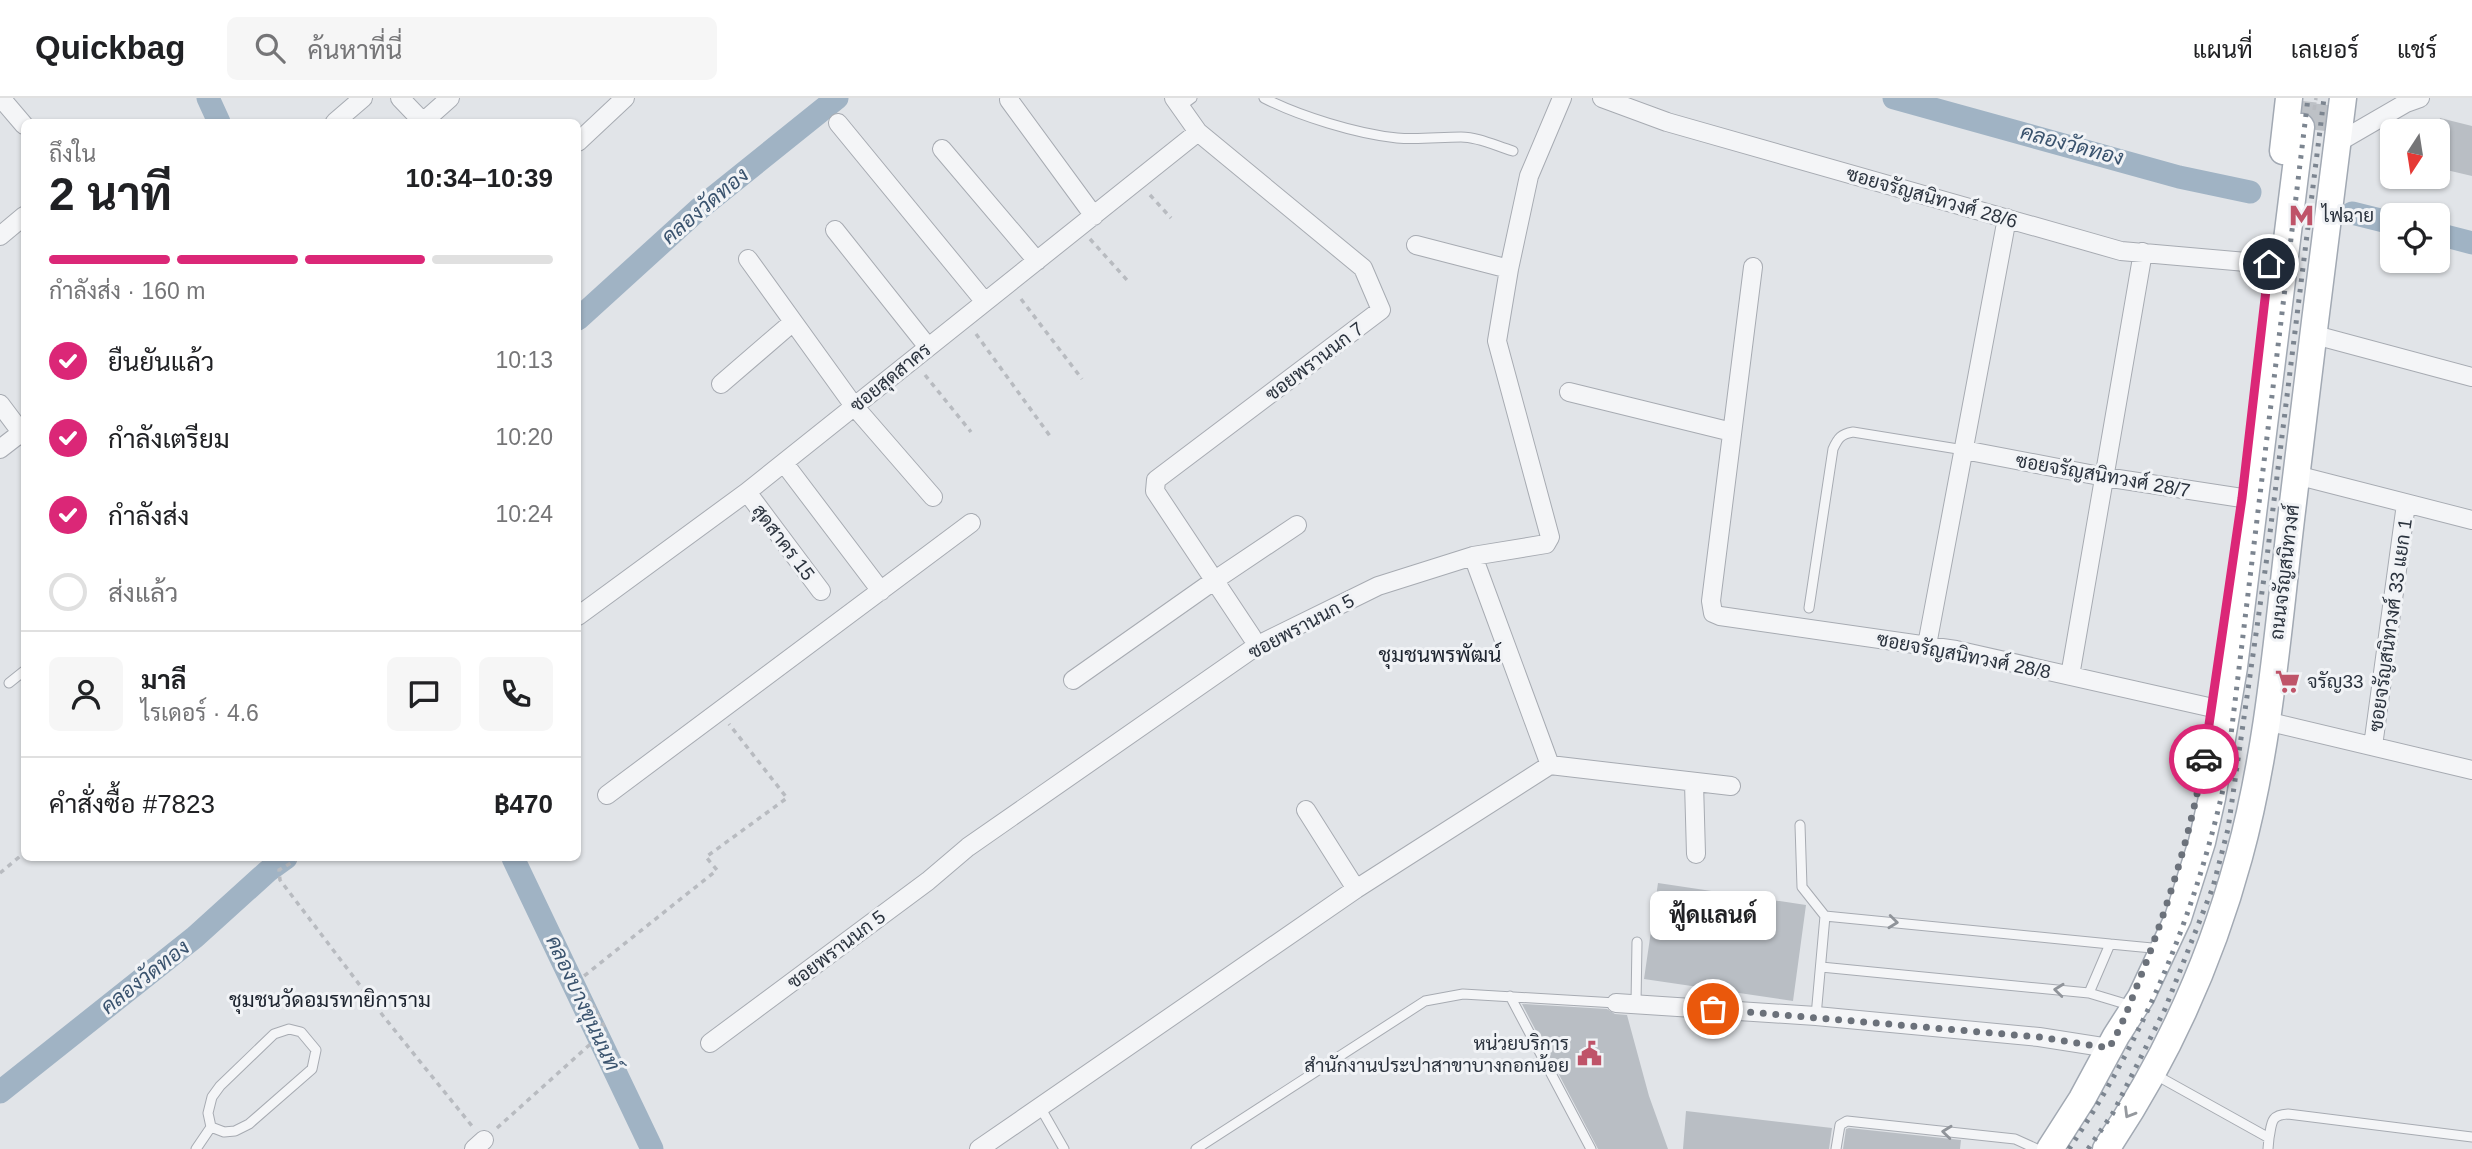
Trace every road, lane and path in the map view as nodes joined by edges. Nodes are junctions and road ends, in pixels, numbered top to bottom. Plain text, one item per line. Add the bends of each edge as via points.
1 (1, 98) edge
2 (363, 98) edge
3 (400, 98) edge
4 (450, 98) edge
5 (625, 98) edge
6 (1264, 98) edge
7 (1562, 98) edge
8 (1602, 98) edge
9 (2289, 98) tunnel mouth
10 (2343, 98) edge
11 (2420, 98) edge
12 (1009, 100) dead end
13 (1182, 101) edge
14 (338, 119) edge
15 (420, 119) edge
16 (426, 119) edge
17 (21, 121) edge
18 (838, 122) dead end
19 (1198, 132) junction
20 (2321, 134) junction
21 (581, 139) edge
22 (942, 149) dead end
23 (1513, 151) dead end
24 (1137, 181) junction
25 (21, 218) edge
26 (1171, 218) dead end
27 (2007, 218) junction
28 (1076, 225) junction
29 (835, 230) dead end
30 (0, 236) edge
31 (1416, 245) dead end
32 (2143, 253) junction
33 (748, 259) dead end
34 (1037, 261) junction
35 (2269, 264) junction
36 (1753, 267) dead end
37 (1509, 269) junction
38 (1127, 280) dead end
39 (1009, 283) junction
40 (985, 302) junction
41 (965, 318) junction
42 (793, 322) junction
43 (2315, 335) junction
44 (928, 347) junction
45 (912, 360) junction
46 (2472, 377) edge
47 (1082, 379) dead end
48 (721, 384) dead end
49 (1569, 392) dead end
50 (0, 404) edge
51 (854, 406) junction
52 (21, 431) edge
53 (971, 432) dead end
54 (1732, 432) junction
55 (21, 435) edge
56 (1050, 436) dead end
57 (0, 449) edge
58 (1964, 450) junction
59 (784, 463) junction
60 (2296, 475) junction
61 (2105, 477) junction
62 (747, 492) junction
63 (933, 497) dead end
64 (2242, 498) junction
65 (2406, 503) junction
66 (2472, 520) edge
67 (971, 523) dead end
68 (1297, 525) dead end
69 (1473, 556) junction
70 (1215, 580) junction
71 (821, 591) dead end
72 (881, 591) junction
73 (1809, 608) dead end
74 (581, 615) edge
75 (1252, 637) dead end
76 (1927, 645) junction
77 (21, 673) edge
78 (2070, 676) junction
79 (1073, 680) dead end
80 (9, 683) dead end
81 (2213, 708) junction
82 (719, 712) junction
83 (2266, 721) junction
84 (2373, 747) junction
85 (1550, 765) junction
86 (2472, 770) edge
87 (1694, 783) junction
88 (1731, 786) dead end
89 (607, 795) dead end
90 (1306, 810) dead end
91 (1800, 825) dead end
92 (1696, 854) dead end
93 (21, 856) edge
94 (294, 861) edge
95 (0, 873) edge
96 (1356, 890) junction
97 (1825, 916) junction
98 (1637, 942) dead end
99 (2110, 944) junction
100 (2152, 948) junction
101 (1821, 967) junction
102 (2088, 993) junction
103 (1510, 996) junction
104 (1616, 1003) joint
105 (1636, 1003) junction
106 (2129, 1005) junction
107 (1816, 1016) junction
108 (2172, 1032) junction
109 (2113, 1042) junction
110 (710, 1043) dead end
111 (2153, 1073) junction
112 (1040, 1107) junction
113 (211, 1127) junction
114 (2472, 1137) edge
115 (2269, 1138) junction
116 (2015, 1139) junction
117 (479, 1144) edge
118 (196, 1149) edge
119 (979, 1149) edge
120 (1064, 1149) edge
121 (1196, 1149) edge
122 (1591, 1149) edge
123 (1836, 1149) edge
124 (2007, 1149) edge
125 (2037, 1149) edge
126 (2050, 1149) edge
127 (2106, 1149) edge
128 (2268, 1149) edge

1 - 17 street
2 - 14 street
3 - 15 street
4 - 16 street
5 - 21 street
6 - 23 lane via 1331,124 1395,138 1462,137
7 - 37 street, ซอยพรานนก 5 via 1529,176
8 - 27 street, ซอยจรัญสนิทวงศ์ 28/6 via 1667,122
9 - 35 main road, ถนนจรัญสนิทวงศ์
10 - 20 main road, ถนนจรัญสนิทวงศ์
11 - 20 street
12 - 28 street
13 - 19 street, ซอยพรานนก 7
18 - 40 street
19 - 24 street, ซอยสุดสาคร
19 - 70 street, ซอยพรานนก 7 via 1363,268 1381,310 1156,480 1155,491
20 - 43 main road, ถนนจรัญสนิทวงศ์
20 - 108 main road, ถนนจรัญสนิทวงศ์ via 2258,670 2236,812 2223,872
20 - 109 main road, ถนนจรัญสนิทวงศ์ via 2202,842 2178,918 2141,997
22 - 34 street
24 - 26 path
24 - 28 street, ซอยสุดสาคร
25 - 30 street
27 - 32 street, ซอยจรัญสนิทวงศ์ 28/6 via 2121,251
27 - 58 street
28 - 34 street, ซอยสุดสาคร
28 - 38 path
29 - 44 street
31 - 37 street
32 - 35 street, ซอยจรัญสนิทวงศ์ 28/6
32 - 61 street
33 - 42 street
34 - 39 street, ซอยสุดสาคร
35 - 64 main road, ถนนจรัญสนิทวงศ์
36 - 54 street
37 - 69 street, ซอยพรานนก 5 via 1497,341 1550,537 1538,546
39 - 40 street, ซอยสุดสาคร
39 - 47 path
40 - 41 street, ซอยสุดสาคร
41 - 44 street, ซอยสุดสาคร
41 - 56 path
42 - 48 street
42 - 51 street
43 - 46 street
43 - 60 main road, ถนนจรัญสนิทวงศ์
44 - 45 street, ซอยสุดสาคร
45 - 51 street, ซอยสุดสาคร
45 - 53 path
49 - 54 street
50 - 52 street
51 - 59 street, ซอยสุดสาคร
51 - 63 street
54 - 76 street, ซอยจรัญสนิทวงศ์ 28/8 via 1713,613
55 - 57 street
58 - 61 street, ซอยจรัญสนิทวงศ์ 28/7
58 - 73 lane via 1853,432 1837,439
58 - 76 street
59 - 62 street, ซอยสุดสาคร
59 - 72 street
60 - 65 street
60 - 83 main road, ถนนจรัญสนิทวงศ์
61 - 64 street, ซอยจรัญสนิทวงศ์ 28/7
61 - 78 street
62 - 71 street, สุดสาคร 15
62 - 74 street, ซอยสุดสาคร
64 - 81 main road, ถนนจรัญสนิทวงศ์
65 - 66 street
65 - 84 street, ซอยจรัญสนิทวงศ์ 33 แยก 1
67 - 72 street
68 - 70 street
69 - 85 street
69 - 110 street, ซอยพรานนก 5 via 1378,586 1258,645 968,847
70 - 75 street, ซอยพรานนก 7
70 - 79 street
72 - 82 street
76 - 78 street, ซอยจรัญสนิทวงศ์ 28/8
77 - 80 lane
78 - 81 street, ซอยจรัญสนิทวงศ์ 28/8
81 - 100 main road, ถนนจรัญสนิทวงศ์ via 2184,850
82 - 89 street
82 - 117 path via 787,798 706,857 717,870 579,980 606,1030
83 - 84 street
83 - 108 main road, ถนนจรัญสนิทวงศ์ via 2225,907
84 - 86 street
85 - 87 street
85 - 96 street
87 - 88 street
87 - 92 street
90 - 96 street
91 - 97 lane via 1802,887
93 - 95 path
94 - 117 path via 279,870 280,880
96 - 112 street
97 -> 99 lane
97 - 101 lane
98 - 105 lane
99 - 100 lane
99 - 102 lane
100 - 106 main road, ถนนจรัญสนิทวงศ์
102 -> 101 lane
101 - 107 lane
102 - 106 lane
103 - 104 lane
103 - 121 lane via 1463,993 1425,1001
103 - 122 lane
104 - 105 street
105 - 107 street
106 - 109 main road, ถนนจรัญสนิทวงศ์
107 - 109 street
108 - 111 main road, ถนนจรัญสนิทวงศ์
109 - 126 main road, ถนนจรัญสนิทวงศ์
111 - 115 lane
111 -> 127 main road, ถนนจรัญสนิทวงศ์
112 - 119 street
112 - 120 lane
113 - 113 lane via 208,1113 220,1086 274,1034 301,1031 316,1051 312,1069 249,1124 224,1132
113 - 118 lane
114 - 115 lane via 2278,1114
115 - 128 lane
116 -> 123 lane via 1847,1121 1840,1125
116 - 124 lane
116 - 125 lane

